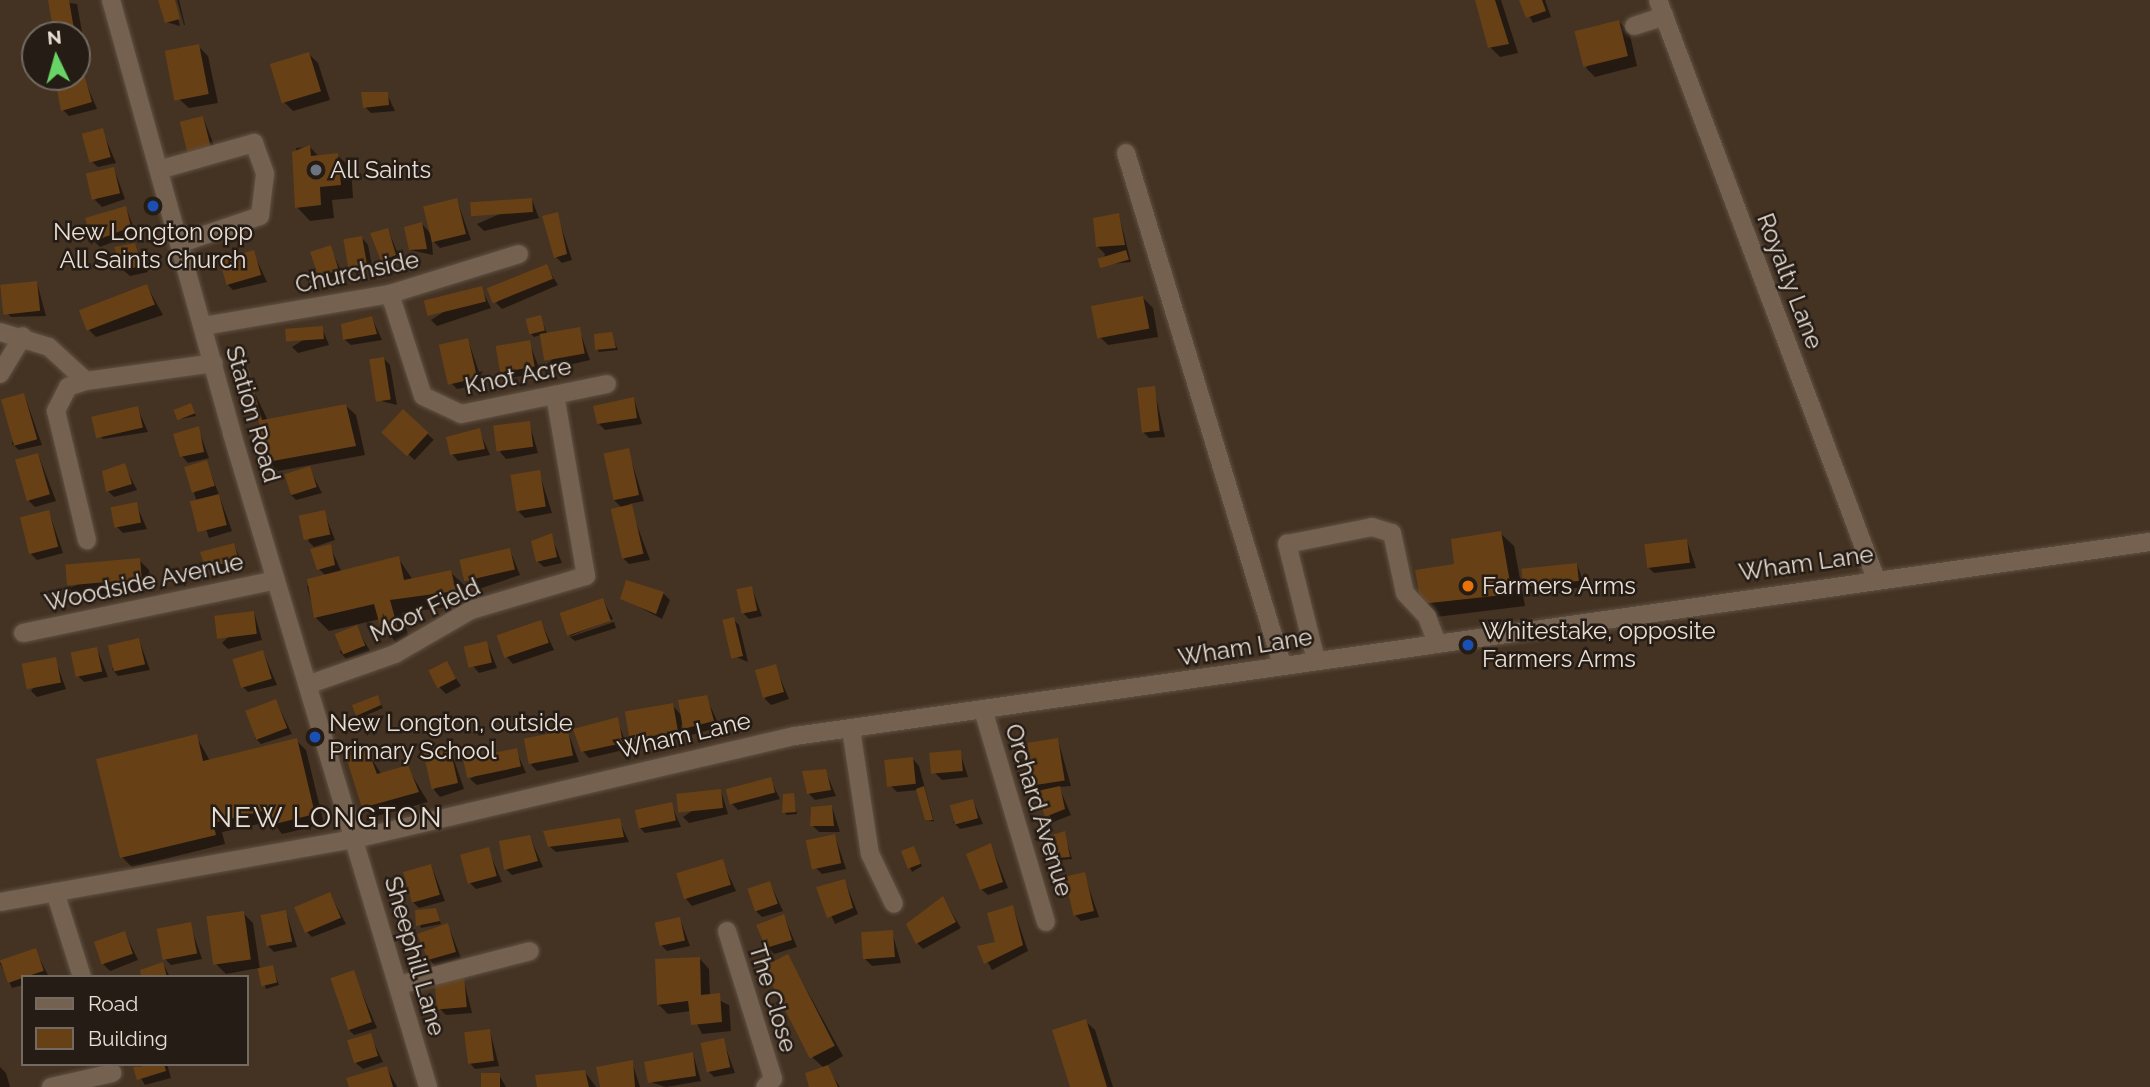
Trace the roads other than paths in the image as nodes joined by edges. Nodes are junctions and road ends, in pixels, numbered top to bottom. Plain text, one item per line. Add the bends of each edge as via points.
1 (111, 0) edge
2 (1661, 8) edge
3 (1634, 26) dead end
4 (1126, 153) dead end
5 (162, 169) junction
6 (181, 243) junction
7 (519, 254) dead end
8 (390, 294) junction
9 (203, 326) junction
10 (0, 332) edge
11 (23, 336) junction
12 (214, 363) junction
13 (0, 374) edge
14 (86, 381) junction
15 (607, 384) dead end
16 (555, 395) junction
17 (87, 540) dead end
18 (2150, 542) edge
19 (1876, 579) junction
20 (276, 580) junction
21 (23, 633) dead end
22 (1437, 643) junction
23 (1316, 660) junction
24 (1282, 665) junction
25 (310, 684) junction
26 (984, 713) junction
27 (851, 729) junction
28 (355, 839) junction
29 (55, 892) junction
30 (0, 902) edge
31 (894, 904) dead end
32 (1046, 922) dead end
33 (727, 931) dead end
34 (530, 951) dead end
35 (81, 975) edge
36 (399, 985) junction
37 (112, 1075) edge
38 (769, 1083) edge
39 (51, 1087) edge
40 (428, 1087) edge

1 - 5 street, Station Road
2 - 3 street
2 - 19 street, Royalty Lane
4 - 24 street
5 - 6 street, Station Road
5 - 6 street via 254,143 265,174 260,216
6 - 9 street, Station Road
7 - 8 street, Churchside
8 - 9 street, Churchside
8 - 16 street, Knot Acre via 423,396 461,414
9 - 12 street, Station Road
10 - 11 street
11 - 13 street
11 - 14 street via 66,358
12 - 14 street
12 - 20 street, Station Road
14 - 17 street via 68,387 57,411
15 - 16 street, Knot Acre
16 - 25 street, Moor Field via 586,576 471,610 395,654
18 - 19 street, Wham Lane
19 - 22 street, Wham Lane
20 - 21 street, Woodside Avenue
20 - 25 street, Station Road
22 - 23 street, Wham Lane
22 - 23 street via 1427,617 1405,593 1392,533 1372,527 1287,544
23 - 24 street, Wham Lane
24 - 26 street, Wham Lane
25 - 28 street, Station Road
26 - 27 street, Wham Lane
26 - 32 street, Orchard Avenue
27 - 28 street, Wham Lane via 667,763
27 - 31 street via 870,854
28 - 29 street, Wham Lane
28 - 36 street, Sheephill Lane
29 - 30 street, Wham Lane
29 - 35 street
33 - 38 street, The Close
34 - 36 street
36 - 40 street, Sheephill Lane
37 - 39 street

